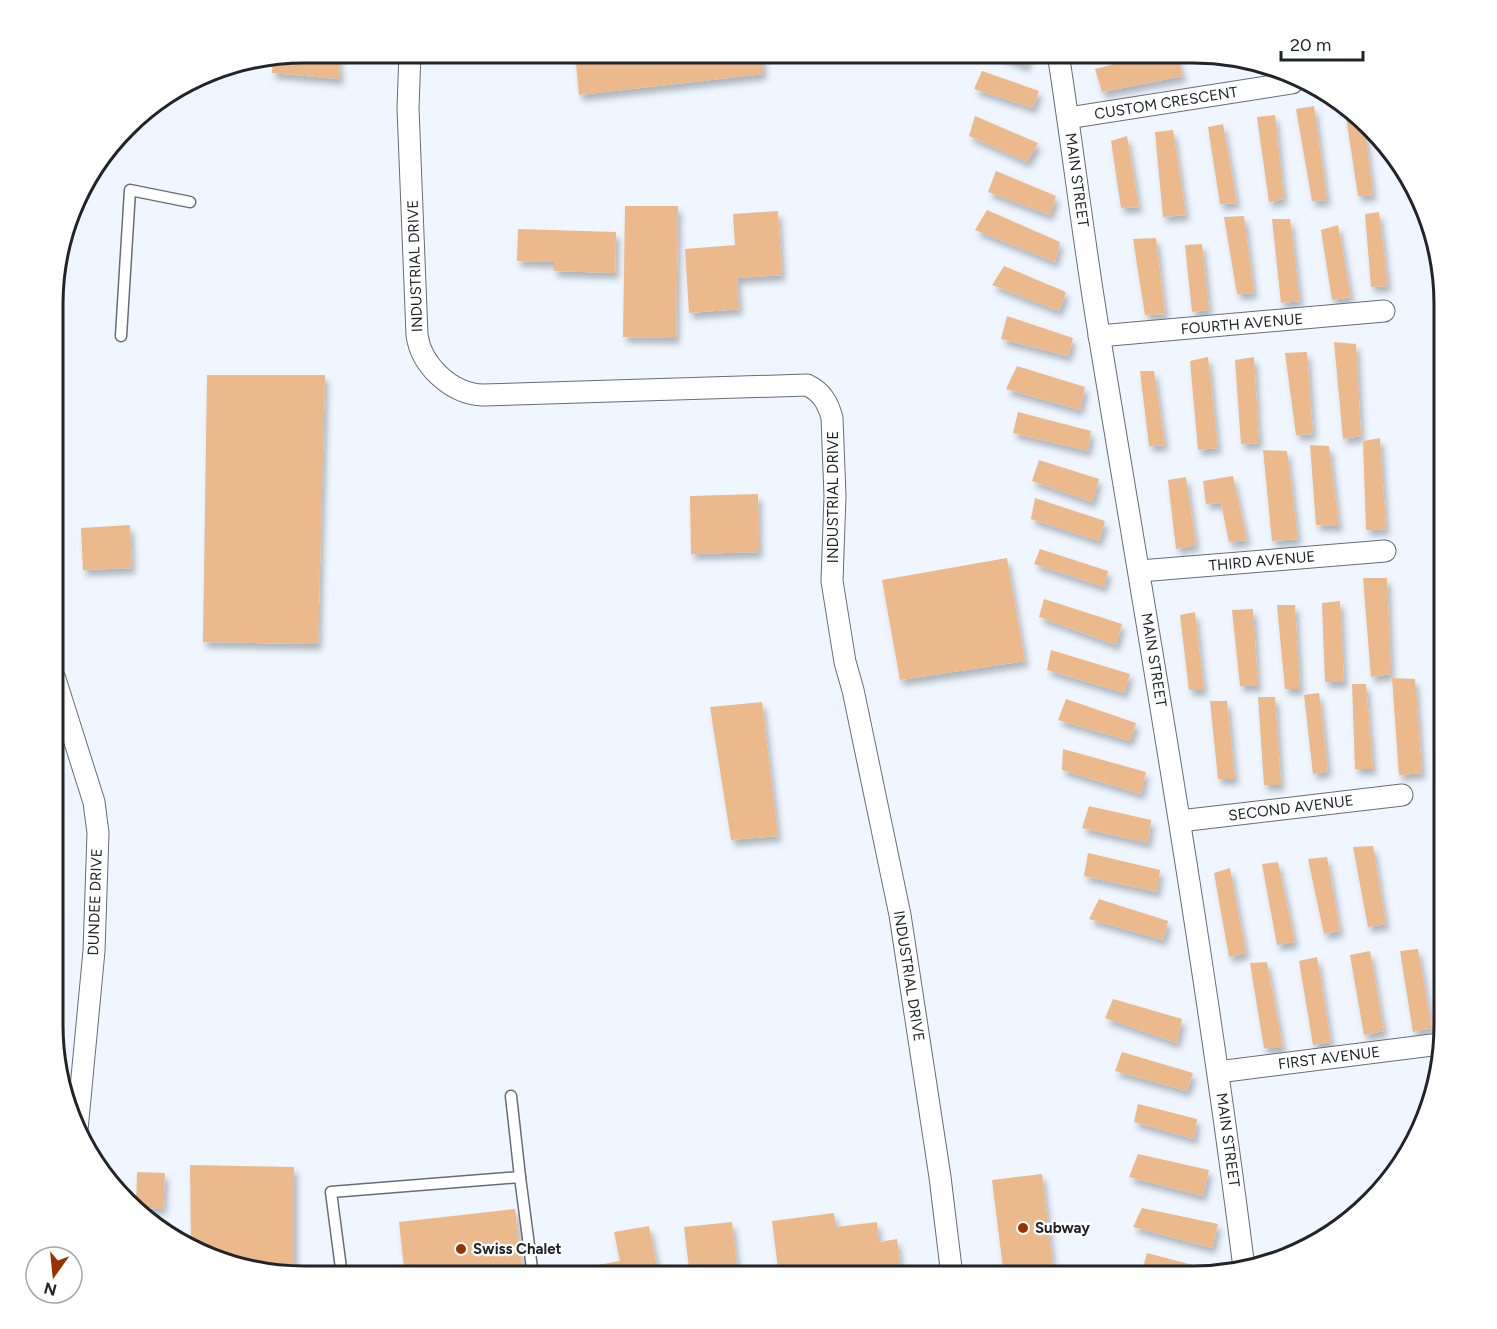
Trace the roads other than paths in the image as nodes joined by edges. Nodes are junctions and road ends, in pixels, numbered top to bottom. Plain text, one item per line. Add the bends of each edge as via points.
1 (410, 63) edge
2 (1060, 63) edge
3 (1290, 83) edge
4 (1068, 118) junction
5 (190, 202) dead end
6 (1384, 311) dead end
7 (121, 336) dead end
8 (1099, 336) junction
9 (1385, 551) dead end
10 (1140, 571) junction
11 (63, 704) edge
12 (1402, 795) dead end
13 (1180, 821) junction
14 (1433, 1045) edge
15 (1218, 1072) junction
16 (511, 1096) dead end
17 (79, 1111) edge
18 (520, 1177) junction
19 (1243, 1260) edge
20 (341, 1266) edge
21 (532, 1266) edge
22 (951, 1266) edge

1 - 22 street, INDUSTRIAL DRIVE via 417,335 420,350 438,374 457,388 475,394 807,386 820,393 829,408 835,496 835,607 900,915
2 - 4 street, MAIN STREET
3 - 4 street, CUSTOM CRESCENT
4 - 8 street, MAIN STREET
5 - 7 lane via 130,190
6 - 8 street, FOURTH AVENUE
8 - 10 street, MAIN STREET
9 - 10 street, THIRD AVENUE
10 - 13 street, MAIN STREET
11 - 17 street, DUNDEE DRIVE via 94,802 98,833 94,941
12 - 13 street, SECOND AVENUE
13 - 15 street, MAIN STREET
14 - 15 street, FIRST AVENUE
15 - 19 street, MAIN STREET
16 - 18 lane
18 - 20 lane via 331,1192
18 - 21 lane

